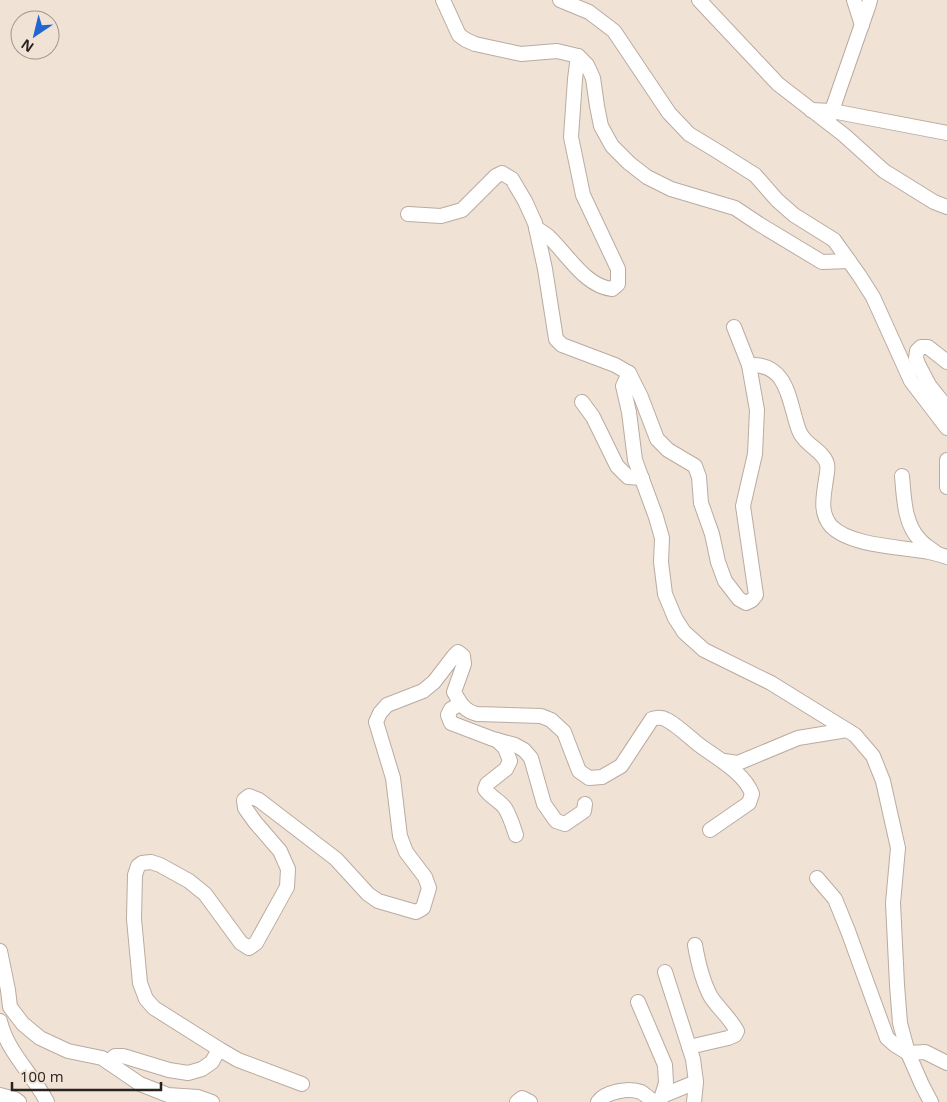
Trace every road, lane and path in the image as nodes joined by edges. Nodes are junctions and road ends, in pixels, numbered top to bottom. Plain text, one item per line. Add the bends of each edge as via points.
1 (443, 0) edge
2 (560, 0) edge
3 (699, 0) edge
4 (854, 0) edge
5 (870, 0) edge
6 (862, 25) junction
7 (578, 56) junction
8 (830, 117) junction
9 (947, 133) edge
10 (947, 207) edge
11 (408, 214) dead end
12 (536, 228) junction
13 (849, 261) junction
14 (734, 327) dead end
15 (947, 362) edge
16 (749, 365) junction
17 (629, 373) junction
18 (582, 402) dead end
19 (947, 411) edge
20 (947, 428) edge
21 (947, 460) edge
22 (902, 476) dead end
23 (642, 478) junction
24 (947, 486) edge
25 (942, 556) edge
26 (460, 704) junction
27 (847, 730) junction
28 (497, 740) junction
29 (724, 762) junction
30 (585, 804) dead end
31 (710, 830) dead end
32 (516, 835) dead end
33 (817, 878) dead end
34 (695, 945) dead end
35 (0, 951) edge
36 (665, 972) dead end
37 (4, 994) edge
38 (638, 1002) dead end
39 (0, 1021) edge
40 (689, 1047) junction
41 (218, 1049) junction
42 (908, 1052) junction
43 (108, 1062) junction
44 (947, 1063) edge
45 (696, 1082) junction
46 (302, 1084) dead end
47 (0, 1095) edge
48 (659, 1100) edge
49 (19, 1102) edge
50 (47, 1102) edge
51 (212, 1102) edge
52 (517, 1102) edge
53 (530, 1102) edge
54 (598, 1102) edge
55 (694, 1102) edge
56 (931, 1102) edge

1 - 7 street via 459,35 475,44 521,54 557,51
2 - 13 street via 589,12 614,31 669,113 689,134 755,175 794,215 834,240
3 - 8 street via 778,84 811,110
4 - 6 street
5 - 6 street
6 - 8 street
7 - 12 street via 571,137 583,194 618,269 618,284 612,290 589,280 548,236
7 - 13 street via 593,78 601,126 612,146 647,177 671,189 735,208 822,262
8 - 9 street
8 - 10 street via 844,135 884,171
11 - 12 street via 441,216 462,210 502,173 512,180 525,201
12 - 17 street via 546,269 556,339 562,345 615,364
13 - 20 street via 872,297 911,380
14 - 16 street
15 - 19 street via 928,347 917,351 922,374
16 - 17 street via 756,431 755,454 743,506 756,595 746,603 725,581 701,503 695,466 668,450 657,439
16 - 25 street via 765,366 779,375 788,391 801,435 827,463 822,504 832,526 859,541
17 - 23 street via 623,386 635,460
18 - 23 street via 593,416 617,466 628,477
21 - 24 street
22 - 25 street via 910,527 919,540
23 - 27 street via 662,538 660,562 665,594 684,632 704,650 771,683
26 - 28 street via 451,709 448,716 451,723
26 - 29 street via 477,714 541,716 551,720 564,732 580,771 590,778 602,777 621,766 652,719 658,717 666,719
26 - 41 street via 454,692 464,664 463,656 458,652 434,682 423,691 387,705 376,722 393,778 400,836 406,852 426,877 429,888 423,908 416,912 378,901 336,859 259,800 248,796 244,800 245,808 280,851 288,869 287,886 256,944 249,948 241,943 205,894 189,881 151,862 138,866 134,919 140,983 146,999 154,1008
27 - 29 street via 798,738 738,763
27 - 42 street via 873,756 898,848 893,903 897,985 900,1023
28 - 30 street via 515,745 531,758 544,804 556,821 565,824 584,811
28 - 32 street via 505,748 510,761 485,789 506,809
29 - 31 street via 750,787 752,794 749,802
33 - 42 street via 835,899 886,1038
34 - 40 street via 700,972 711,997 737,1031 728,1038
35 - 37 street
36 - 40 street
37 - 43 street via 23,1024 40,1038 68,1051
38 - 48 street via 665,1065 666,1083
39 - 50 street via 14,1054
40 - 45 street
41 - 43 street via 212,1062 188,1073 123,1056 115,1056
41 - 46 street
42 - 44 street via 925,1052
42 - 56 street
43 - 51 street via 140,1084 168,1095 198,1097
45 - 48 street
45 - 55 street
47 - 49 street
48 - 54 street via 639,1091 618,1091
52 - 53 street via 522,1098

